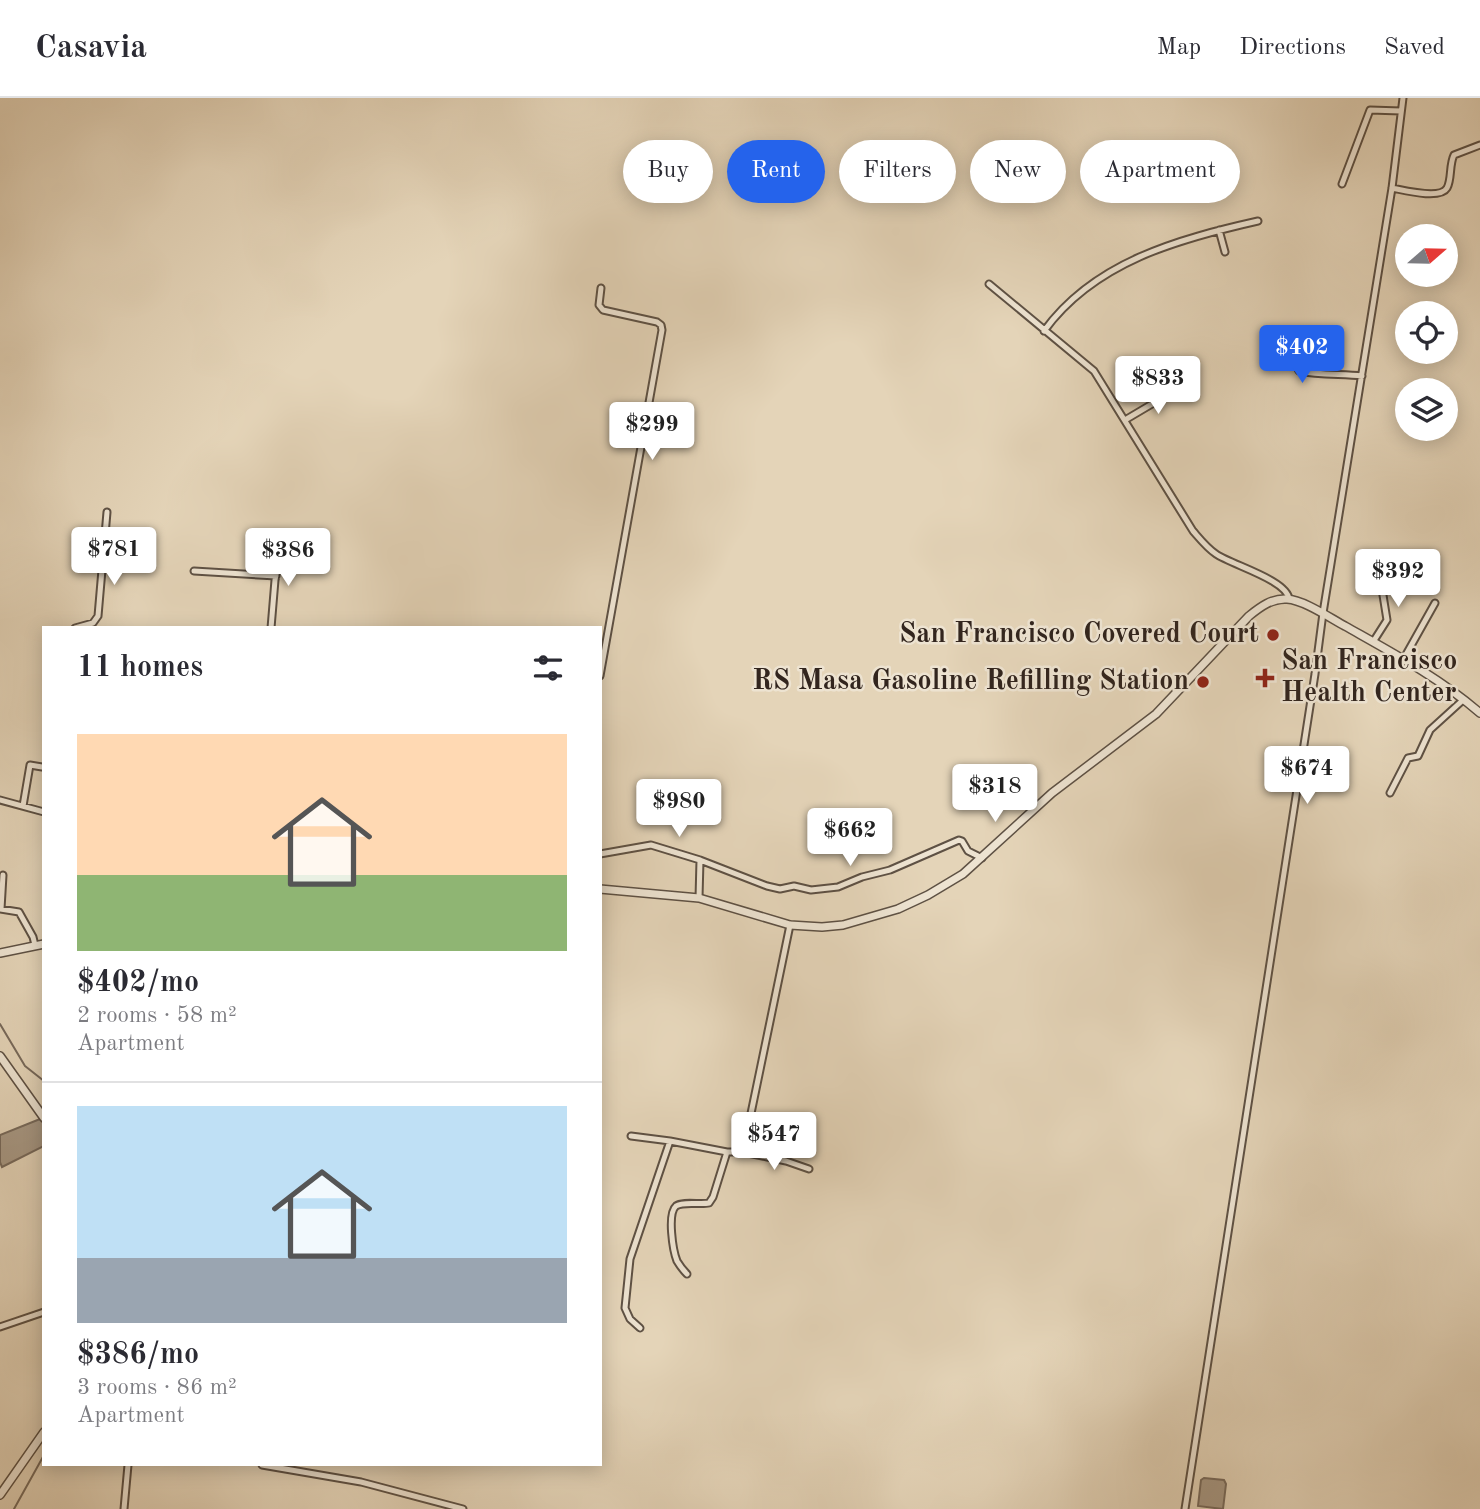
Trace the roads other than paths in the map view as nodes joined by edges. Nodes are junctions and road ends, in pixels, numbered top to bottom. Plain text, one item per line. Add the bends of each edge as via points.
1 (1403, 98) edge
2 (1401, 111) junction
3 (1480, 145) edge
4 (1342, 184) dead end
5 (1392, 188) junction
6 (1258, 221) dead end
7 (1219, 230) junction
8 (1225, 252) dead end
9 (989, 284) dead end
10 (601, 288) dead end
11 (1044, 331) junction
12 (1308, 344) dead end
13 (1362, 376) junction
14 (1179, 388) dead end
15 (1125, 420) junction
16 (107, 512) dead end
17 (282, 545) dead end
18 (1390, 561) dead end
19 (194, 571) dead end
20 (276, 576) junction
21 (1289, 599) junction
22 (1435, 603) dead end
23 (1322, 613) junction
24 (82, 626) edge
25 (271, 626) edge
26 (1373, 642) junction
27 (1403, 660) junction
28 (602, 665) edge
29 (1463, 700) junction
30 (1480, 713) edge
31 (42, 767) edge
32 (1390, 793) dead end
33 (0, 800) edge
34 (23, 806) junction
35 (42, 811) edge
36 (602, 854) edge
37 (982, 858) junction
38 (700, 860) junction
39 (3, 875) dead end
40 (602, 889) edge
41 (699, 898) junction
42 (1, 909) edge
43 (790, 925) junction
44 (42, 944) edge
45 (35, 945) junction
46 (0, 953) edge
47 (0, 1056) edge
48 (42, 1115) edge
49 (631, 1136) dead end
50 (670, 1141) junction
51 (727, 1152) junction
52 (743, 1153) junction
53 (809, 1169) dead end
54 (687, 1274) dead end
55 (42, 1313) edge
56 (0, 1327) edge
57 (640, 1328) dead end
58 (41, 1442) edge
59 (128, 1466) edge
60 (268, 1466) edge
61 (0, 1495) edge
62 (124, 1509) edge
63 (463, 1509) edge
64 (1185, 1509) edge

1 - 2 street
2 - 4 street via 1370,110
2 - 5 street
3 - 5 street via 1454,155 1448,187 1441,193
5 - 13 street
6 - 7 street
7 - 8 street
7 - 11 street via 1160,247 1121,265 1081,290
9 - 11 street
10 - 28 street via 599,305 603,310 657,322 662,330
11 - 15 street via 1094,371
12 - 13 street via 1296,365 1299,371
13 - 23 street
14 - 15 street
15 - 21 street via 1204,545 1275,582 1287,590
16 - 24 street via 98,616
17 - 20 street
18 - 26 street via 1382,589 1387,620
19 - 20 street
20 - 25 street
21 - 23 street
21 - 37 street via 1270,602 1249,616 1156,714 1052,793
22 - 27 street
23 - 26 street
23 - 64 street
26 - 27 street
27 - 29 street
29 - 30 street
29 - 32 street via 1430,730 1418,756 1408,758
31 - 34 street via 30,765
33 - 34 street
34 - 35 street
36 - 38 street via 651,845
37 - 38 street via 959,840 890,870 838,887 811,890 767,886
37 - 43 street via 963,874 898,909 843,925
38 - 41 street
39 - 42 street
40 - 41 street
41 - 43 street
42 - 45 street via 19,912
43 - 52 street
44 - 45 street
45 - 46 street
47 - 48 street
49 - 50 street
50 - 51 street
50 - 57 street via 630,1259 625,1308
51 - 52 street
51 - 54 street via 712,1201 674,1209 676,1259
52 - 53 street
55 - 56 street
58 - 61 street
59 - 62 street
60 - 63 street via 361,1482

